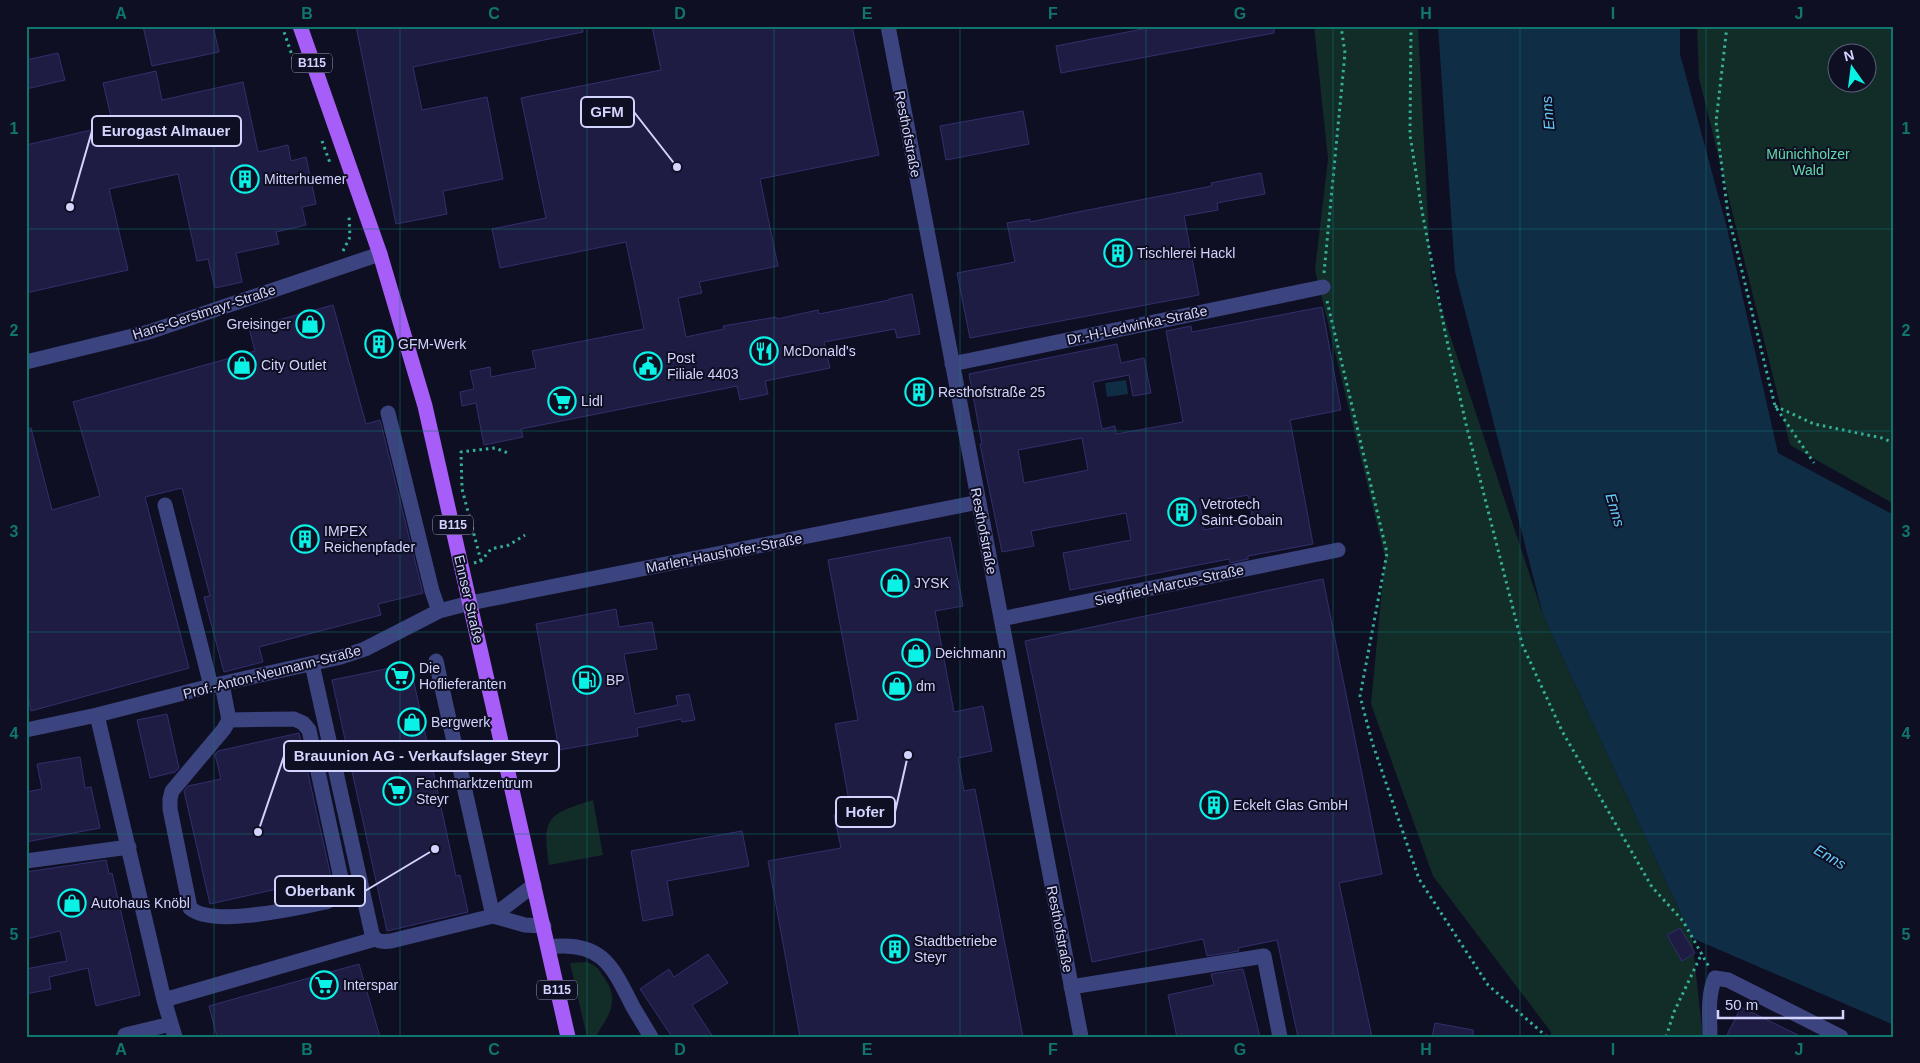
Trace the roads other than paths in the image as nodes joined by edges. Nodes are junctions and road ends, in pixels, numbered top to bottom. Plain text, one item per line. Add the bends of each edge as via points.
1 (300, 26) edge
2 (888, 26) edge
3 (380, 254) junction
4 (1323, 287) road end
5 (26, 362) edge
6 (952, 364) junction
7 (388, 413) dead end
8 (979, 502) junction
9 (164, 505) dead end
10 (1338, 550) dead end
11 (470, 603) junction
12 (439, 611) junction
13 (1001, 620) junction
14 (436, 661) dead end
15 (312, 664) junction
16 (217, 685) junction
17 (97, 715) junction
18 (229, 720) junction
19 (26, 730) edge
20 (129, 847) junction
21 (26, 861) edge
22 (534, 884) junction
23 (494, 916) junction
24 (544, 926) junction
25 (375, 940) junction
26 (548, 947) junction
27 (1071, 987) junction
28 (164, 1000) junction
29 (173, 1030) edge
30 (118, 1036) edge
31 (568, 1037) edge
32 (651, 1037) edge
33 (1081, 1037) edge
34 (1280, 1037) edge
35 (1710, 1037) edge
36 (1841, 1037) edge

1 - 3 main road, Ennser Straße / B115
2 - 6 street, Resthofstraße
3 - 5 street, Hans-Gerstmayr-Straße via 150,332
3 - 11 main road, Ennser Straße / B115 via 425,406
4 - 6 street, Dr.-H-Ledwinka-Straße
6 - 8 street, Resthofstraße
7 - 12 street
8 - 11 street, Marlen-Haushofer-Straße
8 - 13 street, Resthofstraße
9 - 16 street
10 - 13 street, Siegfried-Marcus-Straße
11 - 12 street, Prof.-Anton-Neumann-Straße
11 - 22 main road, Ennser Straße / B115
12 - 15 street, Prof.-Anton-Neumann-Straße via 365,650
13 - 27 street, Resthofstraße
14 - 23 street
15 - 16 street, Prof.-Anton-Neumann-Straße
15 - 25 street
16 - 17 street, Prof.-Anton-Neumann-Straße
16 - 18 street
17 - 19 street, Prof.-Anton-Neumann-Straße
17 - 20 street
18 - 18 street via 172,791 170,799 190,908 195,913 234,917 336,898 342,883 310,730 294,720
20 - 21 street
20 - 28 street
22 - 23 street
22 - 24 main road, Ennser Straße / B115
23 - 24 street via 525,926
23 - 25 street via 391,941
24 - 26 main road, Ennser Straße / B115
25 - 28 street
26 - 31 main road, Ennser Straße / B115
26 - 32 street via 573,945 587,949 607,962 618,974
27 - 33 street, Resthofstraße
27 - 34 street via 1264,956
28 - 29 street
29 - 30 street
35 - 36 street via 1709,1001 1715,978 1728,980

